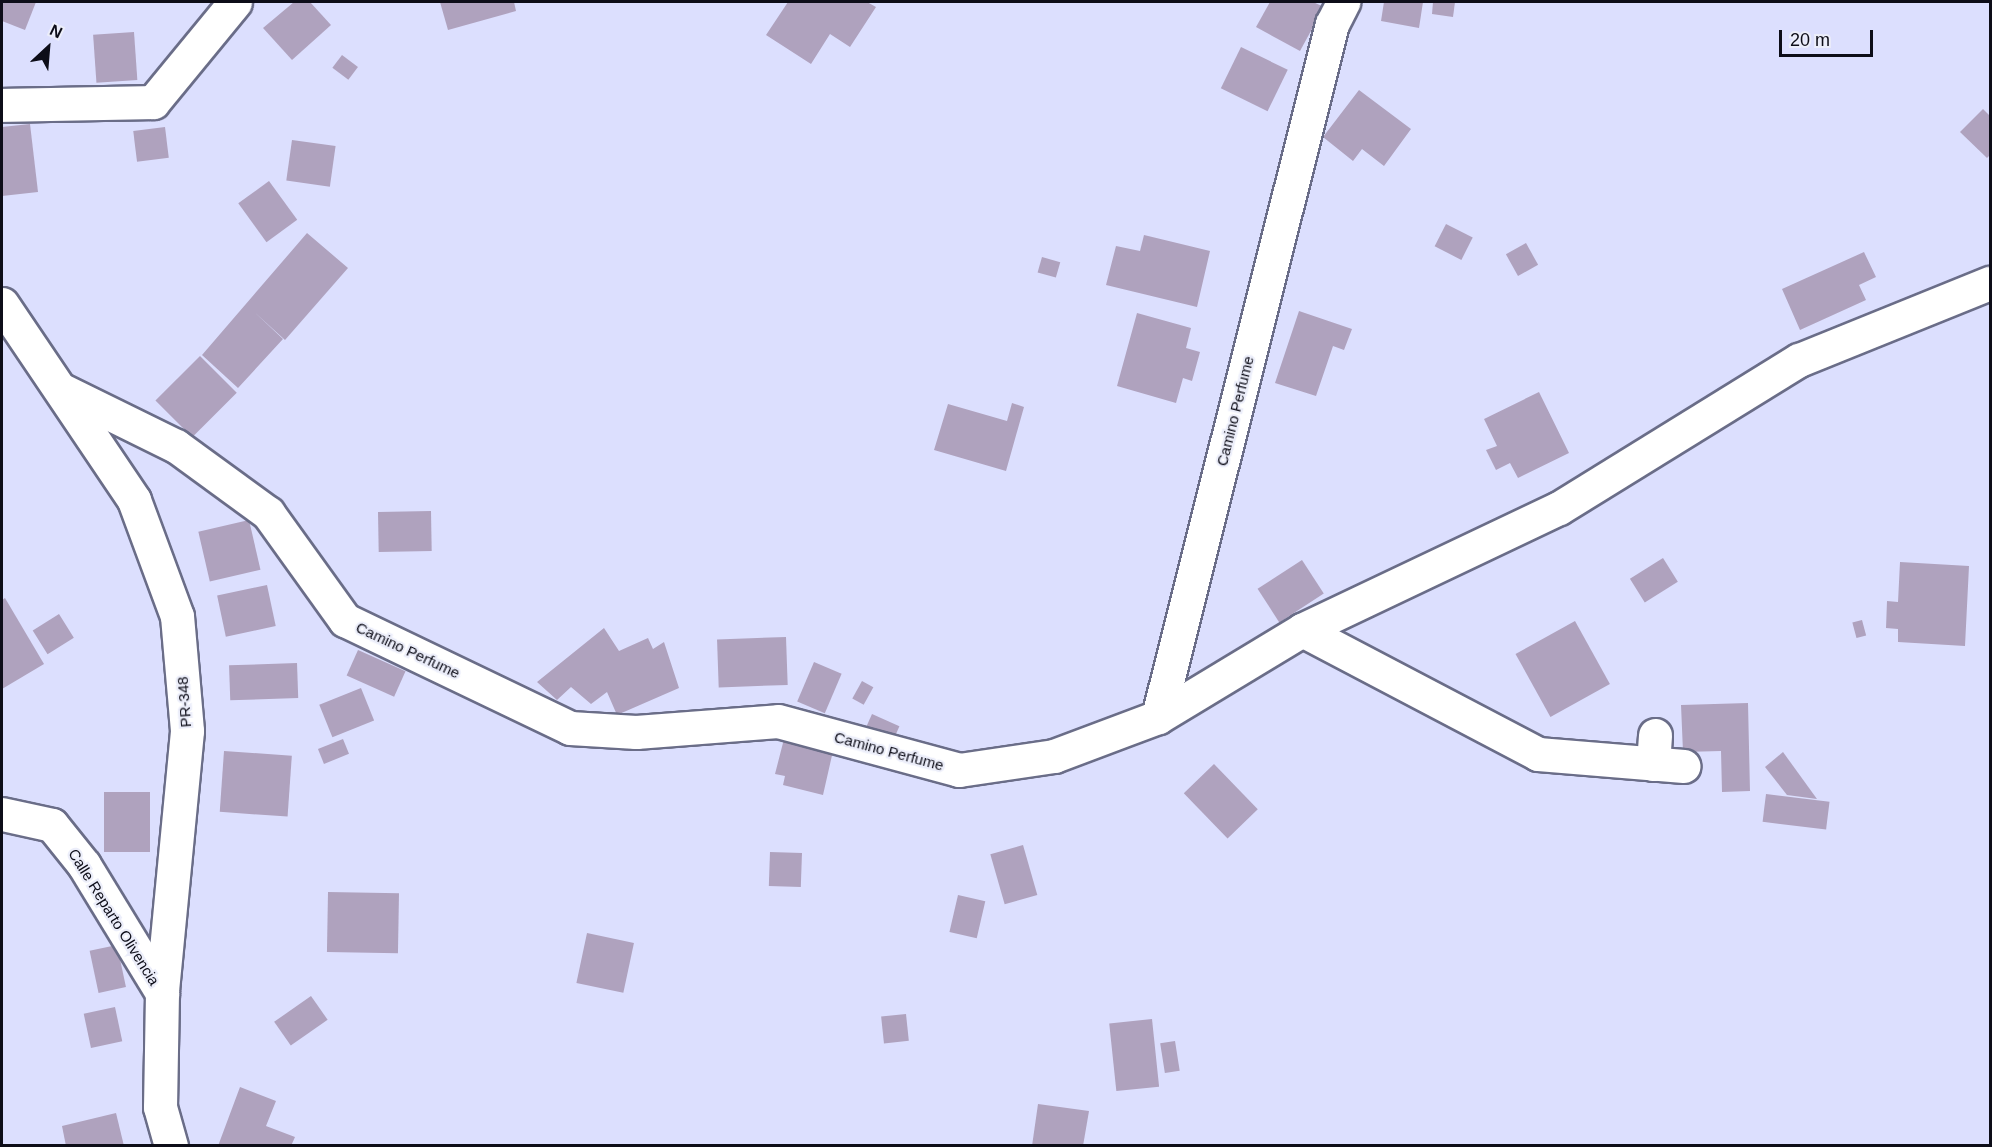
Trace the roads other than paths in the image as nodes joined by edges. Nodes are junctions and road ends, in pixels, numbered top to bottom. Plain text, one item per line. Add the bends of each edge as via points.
1 (235, 2) edge
2 (1343, 2) edge
3 (2, 105) edge
4 (1990, 283) edge
5 (2, 304) edge
6 (63, 390) junction
7 (1302, 630) junction
8 (1158, 717) junction
9 (1664, 755) dead end
10 (2, 814) edge
11 (162, 993) junction
12 (171, 1146) edge

1 - 3 street via 153,102
2 - 8 street, Camino Perfume via 1332,24
4 - 7 street via 1799,360 1560,508
5 - 6 street, PR-348 / PR-348
6 - 8 street, Camino Perfume via 176,446 268,513 345,620 570,728 636,732 778,721 959,770 1054,756
6 - 11 street, PR-348 / PR-348 via 134,500 177,616 187,730
7 - 8 street
7 - 9 street via 1539,754
10 - 11 street, Calle Reparto Olivencia via 52,825 84,865
11 - 12 street, PR-348 / PR-348 via 160,1107

